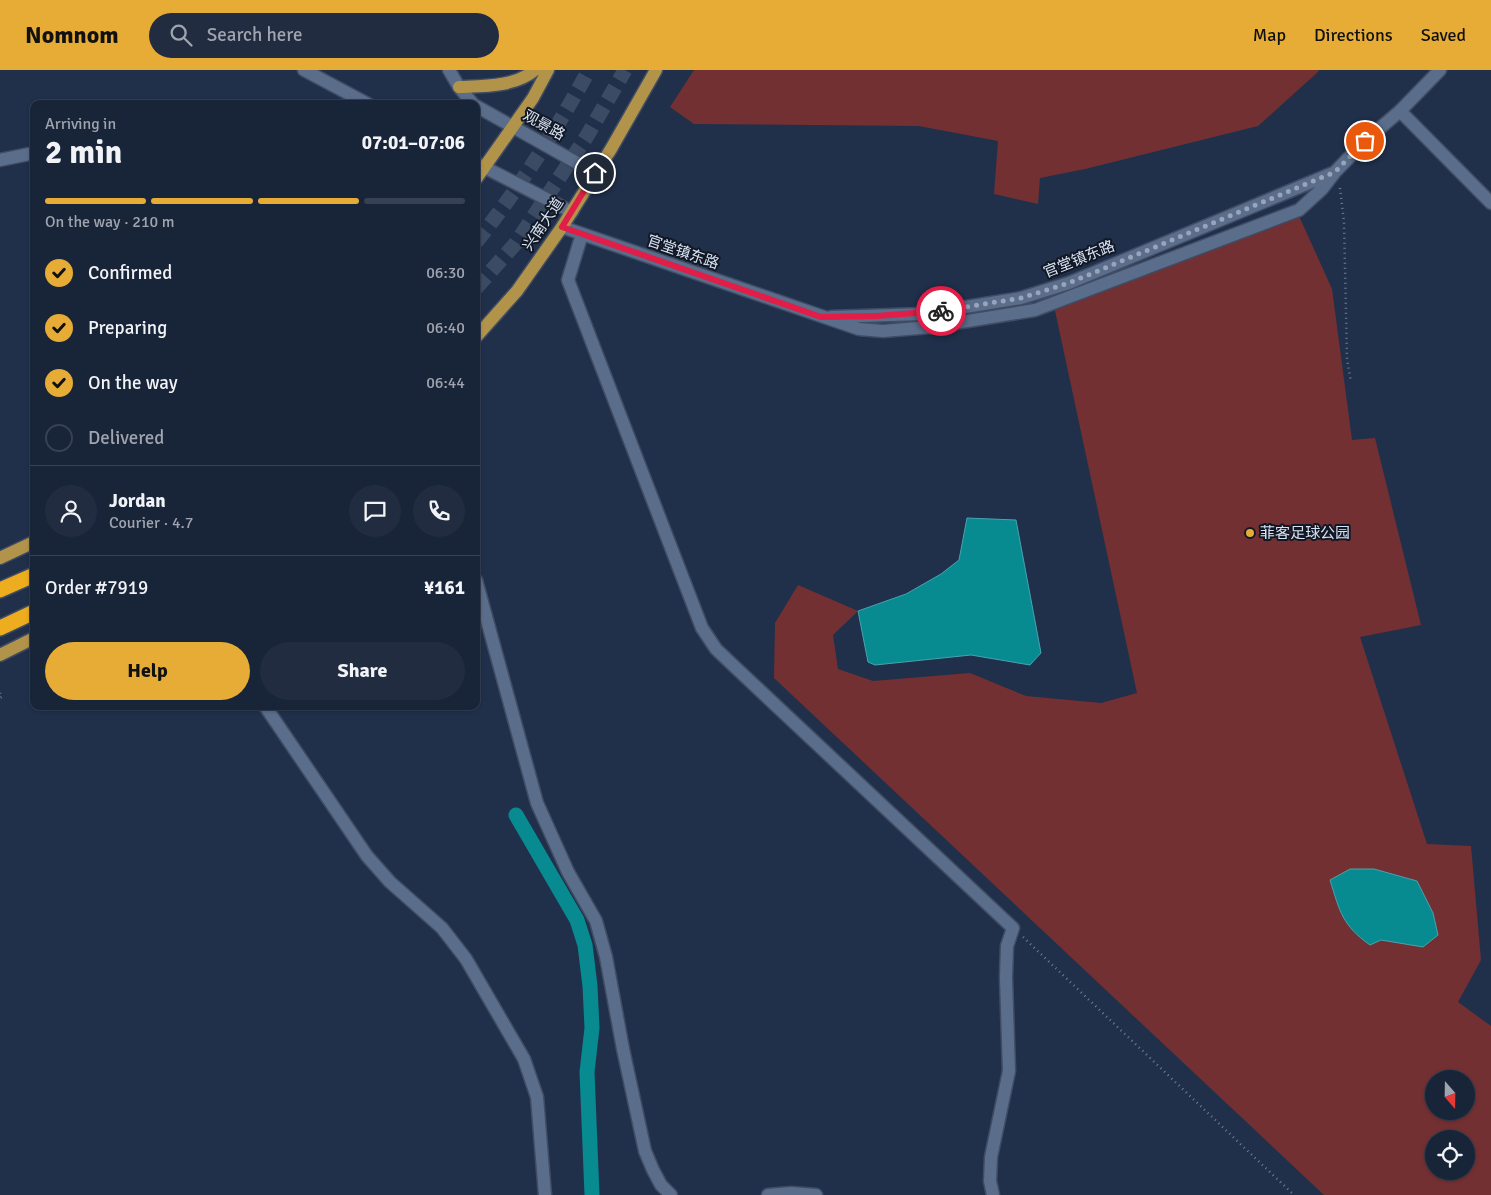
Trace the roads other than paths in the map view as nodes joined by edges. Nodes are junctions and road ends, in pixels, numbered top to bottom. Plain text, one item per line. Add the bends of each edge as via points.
1 (304, 70) edge
2 (449, 70) edge
3 (535, 70) edge
4 (548, 70) edge
5 (656, 70) edge
6 (1440, 70) edge
7 (458, 86) junction
8 (360, 100) edge
9 (470, 100) edge
10 (480, 108) edge
11 (1400, 111) junction
12 (513, 126) junction
13 (30, 154) edge
14 (0, 160) edge
15 (480, 165) edge
16 (1335, 172) junction
17 (595, 173) junction
18 (1491, 203) edge
19 (572, 212) junction
20 (562, 227) junction
21 (582, 234) junction
22 (821, 317) junction
23 (480, 333) edge
24 (30, 544) edge
25 (0, 558) edge
26 (30, 577) edge
27 (0, 590) edge
28 (480, 595) edge
29 (30, 614) edge
30 (30, 618) edge
31 (15, 621) junction
32 (0, 628) edge
33 (30, 640) edge
34 (0, 655) edge
35 (268, 710) edge
36 (545, 1195) edge
37 (671, 1195) edge
38 (768, 1195) edge
39 (816, 1195) edge
40 (993, 1195) edge

1 - 8 street
2 - 7 street
3 - 7 main road via 517,80 485,86
4 - 12 main road
5 - 17 main road, 兴南大道
6 - 11 street, 官堂镇东路
7 - 9 street
10 - 12 street, 观景路
11 - 16 street, 官堂镇东路
11 - 18 street
12 - 15 main road
12 - 17 street, 观景路
13 - 14 street
15 - 19 street
16 - 22 street, 官堂镇东路 via 1069,283 1021,298 922,314
16 - 22 street, 官堂镇东路 via 1299,210 1035,310 931,327 882,331 859,329
17 - 19 main road, 兴南大道
19 - 20 main road, 兴南大道
20 - 21 street, 官堂镇东路
20 - 23 main road, 兴南大道 via 517,291
21 - 22 street, 官堂镇东路
21 - 40 street via 568,280 702,628 716,649 1012,928 1007,946 1006,978 1009,1071 991,1157
24 - 25 main road
26 - 27 highway
28 - 37 street via 537,802 568,872 596,921 646,1151 652,1170
29 - 31 highway
30 - 31 highway
31 - 32 highway
33 - 34 main road
35 - 36 street via 367,856 390,882 442,928 476,975 524,1060 537,1097
38 - 39 street

